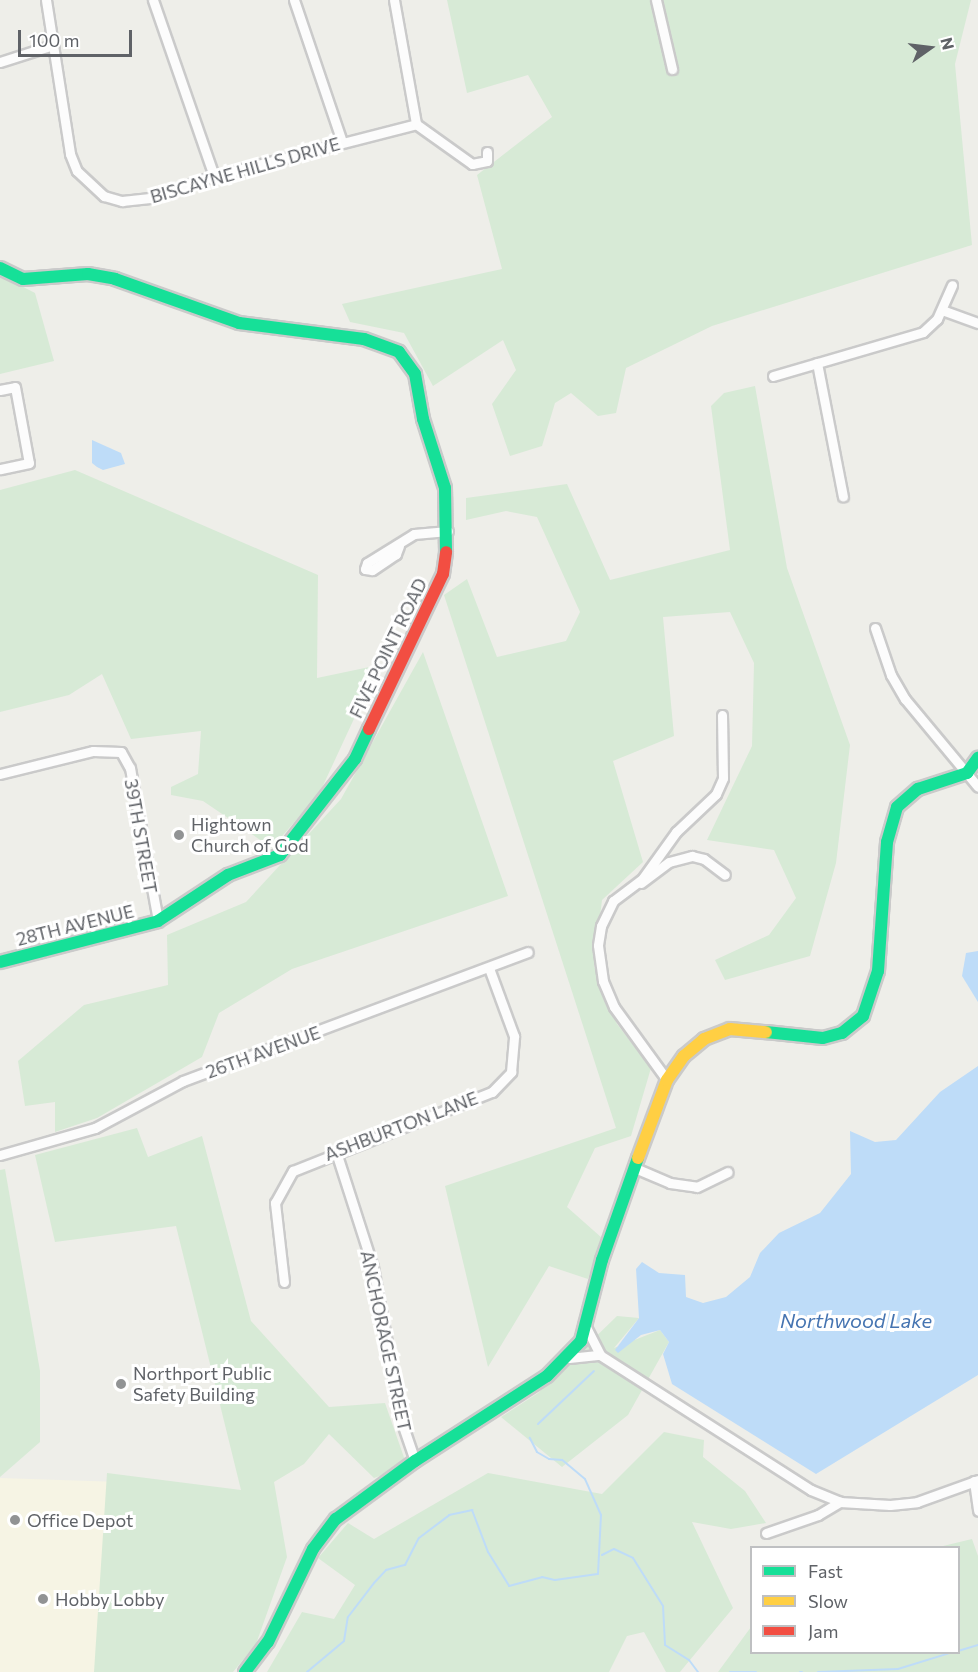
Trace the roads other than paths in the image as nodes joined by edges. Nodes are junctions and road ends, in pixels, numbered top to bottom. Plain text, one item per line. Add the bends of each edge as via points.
1 (46, 0) edge
2 (153, 0) edge
3 (294, 0) edge
4 (394, 0) edge
5 (658, 0) edge
6 (53, 45) junction
7 (0, 62) edge
8 (672, 69) dead end
9 (416, 124) junction
10 (342, 142) junction
11 (487, 152) dead end
12 (214, 176) junction
13 (0, 268) edge
14 (952, 285) dead end
15 (942, 310) junction
16 (978, 323) edge
17 (817, 363) junction
18 (773, 376) dead end
19 (0, 390) edge
20 (0, 469) edge
21 (843, 497) dead end
22 (448, 531) junction
23 (363, 571) dead end
24 (874, 628) dead end
25 (722, 715) dead end
26 (978, 758) edge
27 (967, 773) junction
28 (0, 774) edge
29 (978, 787) edge
30 (725, 875) dead end
31 (635, 884) junction
32 (158, 921) junction
33 (528, 952) dead end
34 (0, 962) edge
35 (489, 968) junction
36 (667, 1080) junction
37 (336, 1152) junction
38 (0, 1155) edge
39 (635, 1168) junction
40 (728, 1172) dead end
41 (284, 1282) dead end
42 (586, 1327) junction
43 (581, 1341) junction
44 (600, 1355) junction
45 (569, 1358) junction
46 (415, 1461) junction
47 (976, 1480) edge
48 (840, 1502) junction
49 (978, 1511) edge
50 (766, 1533) dead end
51 (245, 1672) edge

1 - 6 street, BISCAYNE HILLS DRIVE
2 - 12 street
3 - 10 street
4 - 9 street
5 - 8 street
6 - 7 street
6 - 12 street, BISCAYNE HILLS DRIVE via 70,154 89,185 113,198 141,200
9 - 10 street, BISCAYNE HILLS DRIVE
9 - 11 street via 472,164 487,161
10 - 12 street, BISCAYNE HILLS DRIVE
13 - 22 street, FIVE POINT ROAD via 23,279 88,274 115,279 239,322 364,339 399,352 416,374 423,419 445,488
14 - 15 street
15 - 16 street
15 - 17 street via 923,332 906,340
17 - 18 street
17 - 21 street
19 - 20 street via 15,387 29,463
22 - 23 street via 426,530 368,563
22 - 32 street, FIVE POINT ROAD via 442,574 422,624 345,775 280,855 228,875
24 - 27 street via 891,675 905,699
25 - 31 street via 723,778 716,794 677,831
26 - 27 street
27 - 29 street
27 - 36 street via 918,789 897,807 890,824 878,971 863,1016 850,1029 823,1038 749,1028 721,1032 690,1050
28 - 32 street, 39TH STREET via 93,751 121,752 130,768
30 - 31 street via 704,859 692,856 669,862 652,877
31 - 36 street via 607,909 598,945 600,964 614,1007
32 - 34 street, 28TH AVENUE
33 - 35 street, 26TH AVENUE
35 - 37 street, ASHBURTON LANE via 515,1045 511,1072 500,1087
35 - 38 street, 26TH AVENUE via 183,1081 95,1128
36 - 39 street
37 - 41 street, ASHBURTON LANE via 293,1171 278,1194 274,1212
37 - 46 street, ANCHORAGE STREET via 373,1267 402,1423
39 - 40 street via 670,1183 697,1188
39 - 42 street via 602,1260
42 - 43 street
42 - 44 street
43 - 44 street
43 - 45 street
44 - 45 street
44 - 48 street via 812,1490
45 - 46 street
46 - 51 street via 357,1500 324,1533 303,1565 268,1642
47 - 48 street via 917,1502
47 - 49 street
48 - 50 street via 818,1515

